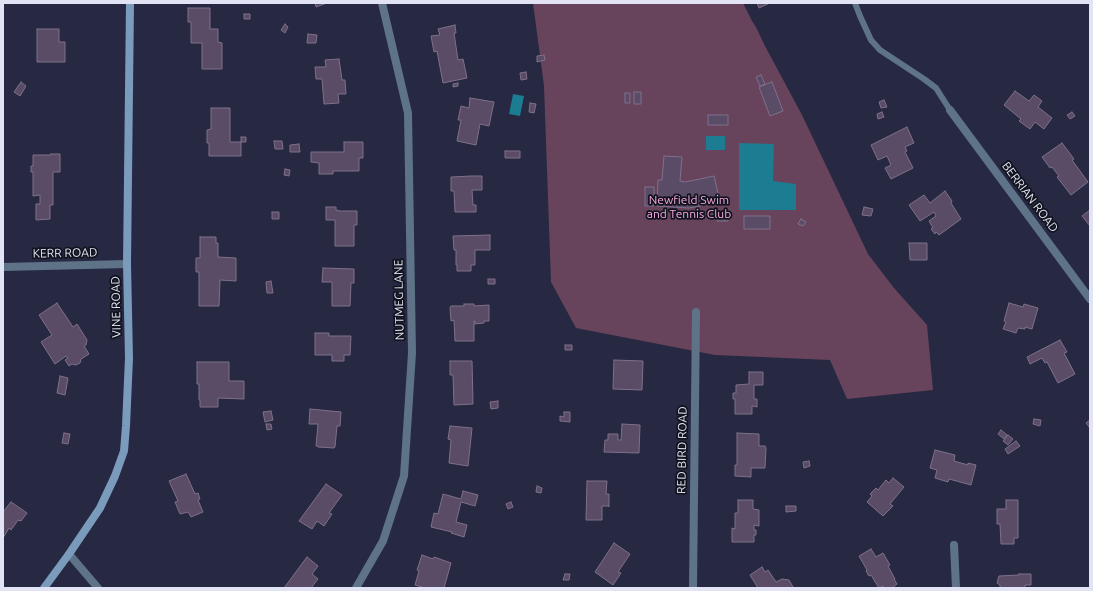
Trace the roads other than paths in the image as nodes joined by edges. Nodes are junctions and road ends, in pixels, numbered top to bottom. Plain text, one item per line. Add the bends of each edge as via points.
1 (130, 3) edge
2 (382, 3) edge
3 (855, 3) edge
4 (950, 110) joint
5 (128, 264) junction
6 (3, 267) edge
7 (1090, 298) edge
8 (696, 312) dead end
9 (954, 545) dead end
10 (69, 554) junction
11 (44, 588) edge
12 (98, 588) edge
13 (356, 588) edge
14 (692, 588) edge
15 (956, 588) edge

1 - 5 street, VINE ROAD
2 - 13 street, NUTMEG LANE via 408,113 412,353 404,476 383,541
3 - 4 lane via 871,40 880,50 936,88
4 - 7 street, BERRIAN ROAD
5 - 6 street, KERR ROAD
5 - 10 street, VINE ROAD via 129,358 124,450 100,508
8 - 14 street, RED BIRD ROAD
9 - 15 street
10 - 11 street, VINE ROAD
10 - 12 street

